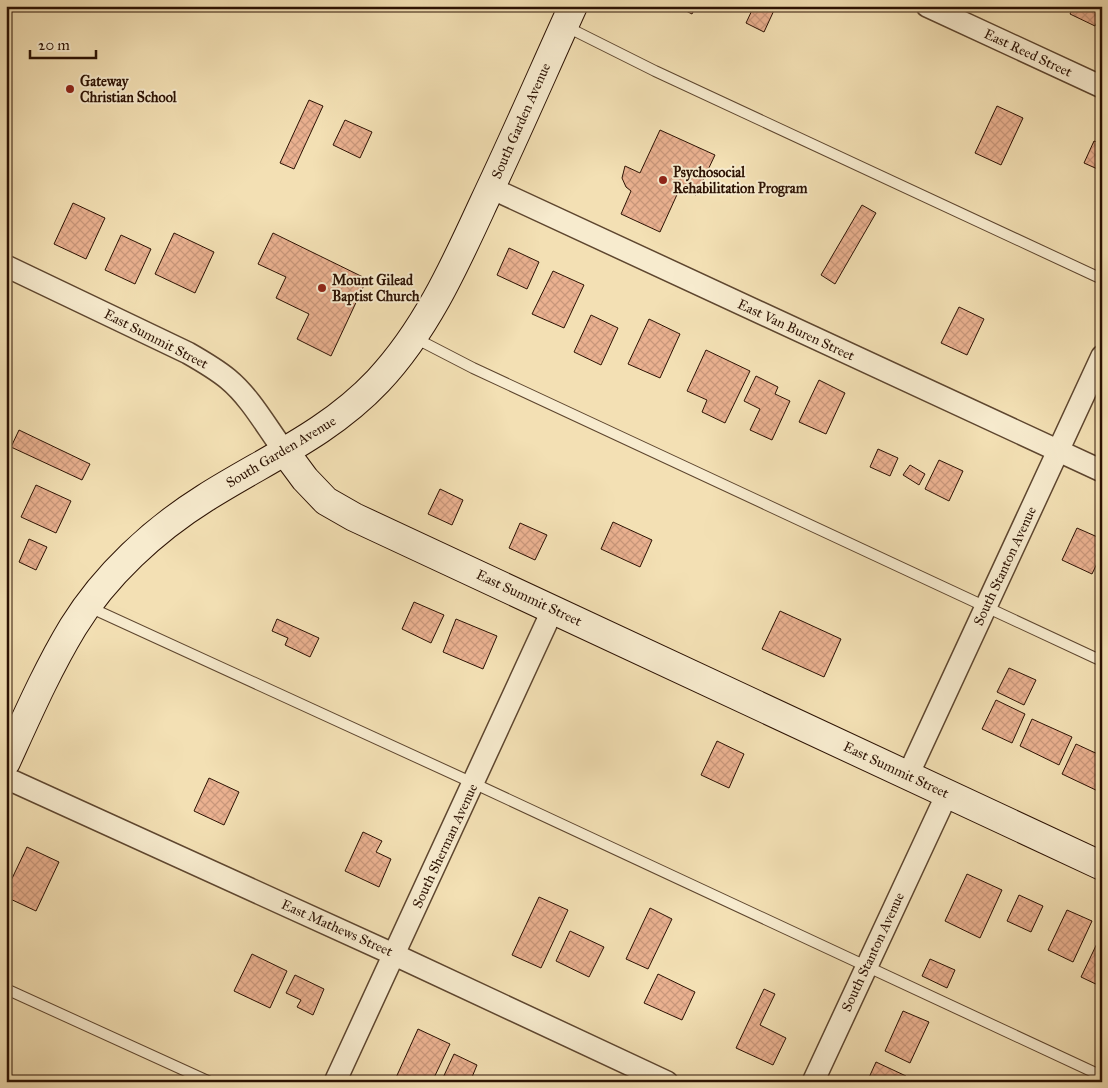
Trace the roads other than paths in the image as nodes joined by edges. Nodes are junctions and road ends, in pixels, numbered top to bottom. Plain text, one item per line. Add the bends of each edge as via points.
1 (927, 6) edge
2 (568, 16) edge
3 (1102, 87) edge
4 (491, 188) junction
5 (6, 266) edge
6 (1102, 280) edge
7 (414, 337) junction
8 (1102, 356) edge
9 (1058, 451) junction
10 (285, 452) junction
11 (1102, 471) edge
12 (88, 607) junction
13 (986, 608) junction
14 (553, 610) junction
15 (1102, 662) edge
16 (6, 762) edge
17 (908, 776) junction
18 (6, 778) edge
19 (473, 783) junction
20 (947, 794) junction
21 (1102, 866) edge
22 (394, 955) junction
23 (866, 967) junction
24 (6, 989) edge
25 (1102, 1076) edge
26 (210, 1082) edge
27 (335, 1082) edge
28 (667, 1082) edge
29 (813, 1082) edge

1 - 3 street, East Reed Street
2 - 4 street, South Garden Avenue
2 - 6 lane via 655,71
4 - 7 street, South Garden Avenue
4 - 9 street, East Van Buren Street
5 - 10 street, East Summit Street via 212,367 243,395
7 - 10 street, South Garden Avenue via 386,373 352,407
7 - 13 lane via 473,368
8 - 9 street, South Stanton Avenue
9 - 11 street, East Van Buren Street
9 - 13 street, South Stanton Avenue
10 - 12 street, South Garden Avenue via 182,513 127,561
10 - 14 street, East Summit Street via 319,494 337,508
12 - 16 street, South Garden Avenue via 52,664
12 - 19 lane
13 - 15 lane
13 - 17 street, South Stanton Avenue
14 - 17 street, East Summit Street
14 - 19 street, South Sherman Avenue
17 - 20 street, East Summit Street
18 - 22 street, East Mathews Street
19 - 22 street, South Sherman Avenue
19 - 23 lane
20 - 21 street, East Summit Street
20 - 23 street, South Stanton Avenue
22 - 27 street, South Sherman Avenue
22 - 28 street, East Mathews Street
23 - 25 lane
23 - 29 street, South Stanton Avenue
24 - 26 lane

